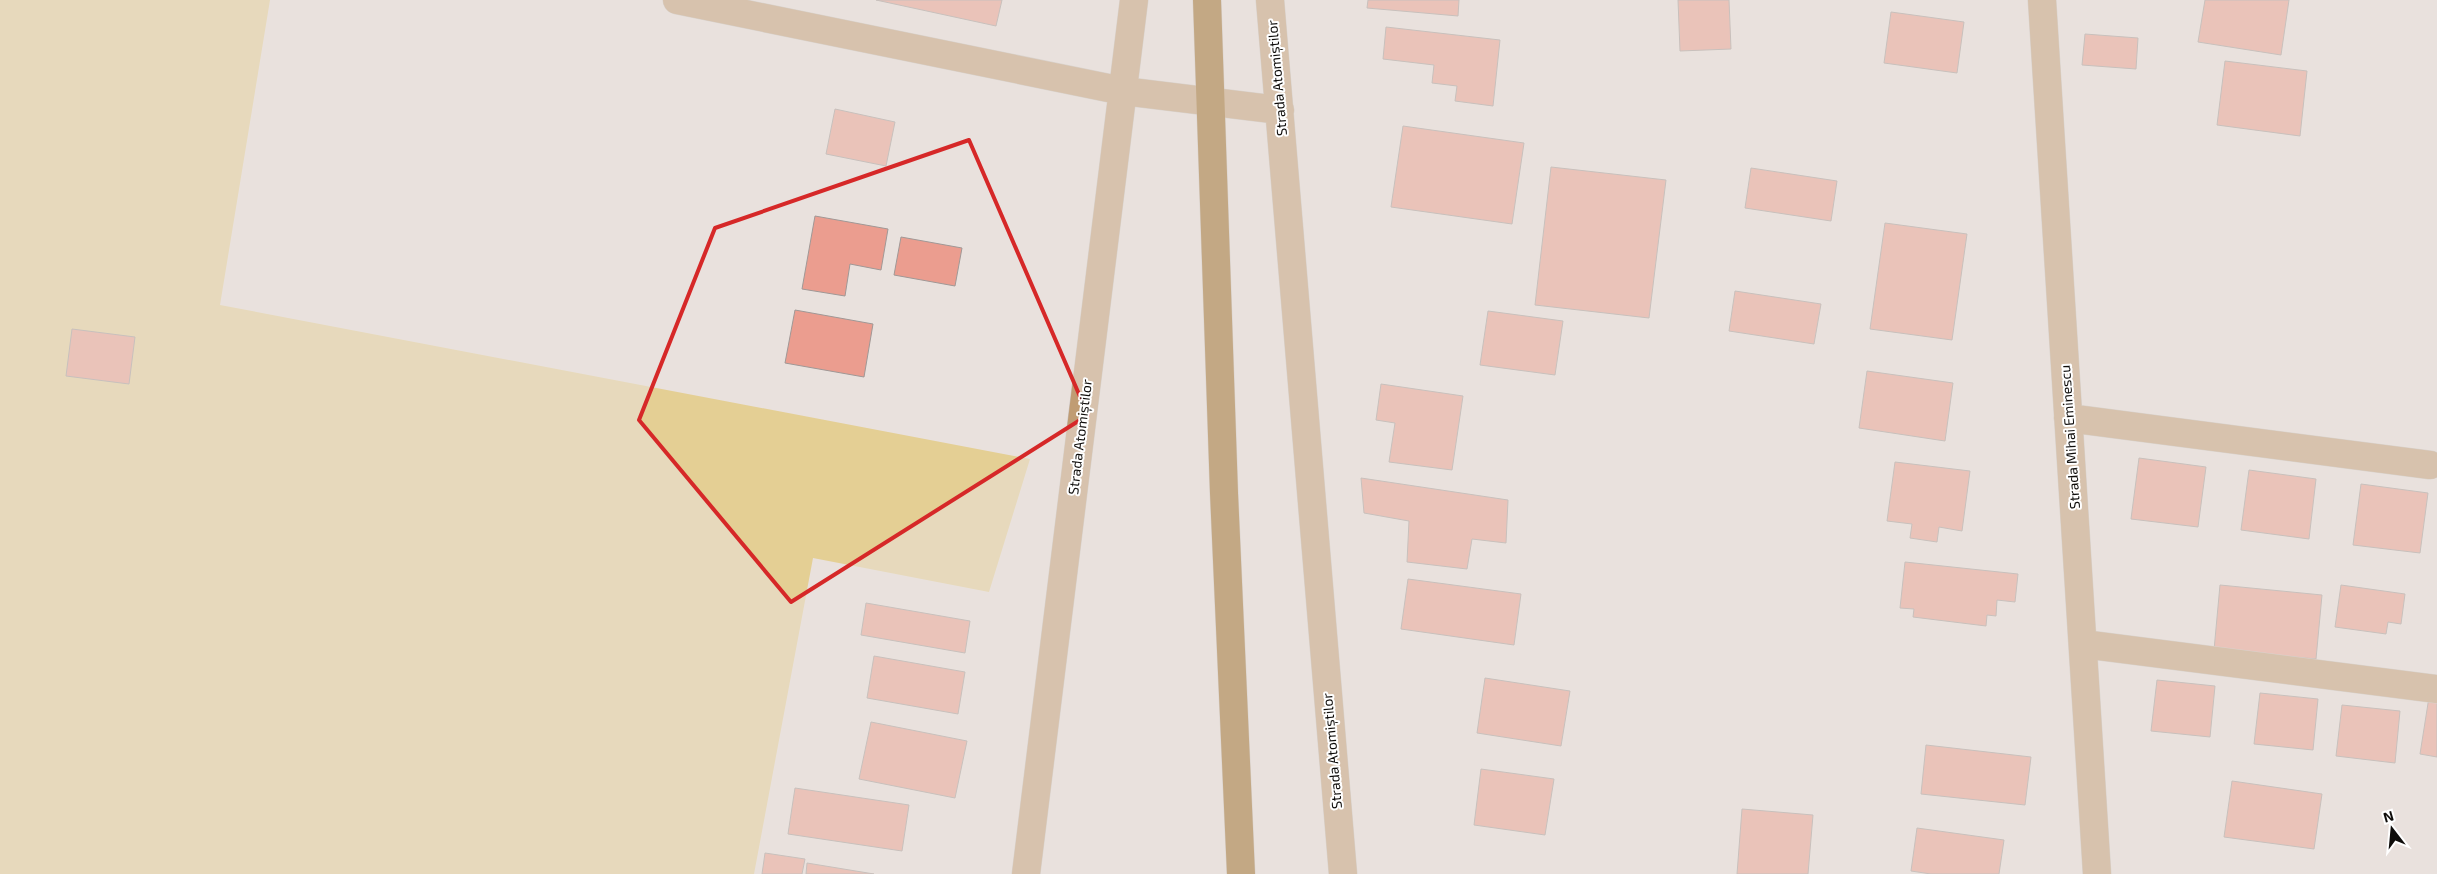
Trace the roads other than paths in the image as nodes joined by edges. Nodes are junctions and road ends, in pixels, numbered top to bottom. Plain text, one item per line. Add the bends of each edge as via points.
1 (677, 0) edge
2 (1134, 0) edge
3 (1207, 0) edge
4 (1270, 0) edge
5 (2042, 0) edge
6 (1123, 91) junction
7 (1211, 101) junction
8 (1280, 110) junction
9 (2068, 418) junction
10 (2430, 465) dead end
11 (2083, 644) junction
12 (2437, 689) edge
13 (1026, 874) edge
14 (1241, 874) edge
15 (1342, 874) edge
16 (2098, 874) edge

1 - 6 street
2 - 6 street, Strada Atomiștilor
3 - 7 main road
4 - 8 street, Strada Atomiștilor
5 - 9 street, Strada Mihai Eminescu
6 - 7 street
6 - 13 street, Strada Atomiștilor
7 - 8 street
7 - 14 main road via 1224,503
8 - 15 street, Strada Atomiștilor
9 - 10 street
9 - 11 street, Strada Mihai Eminescu
11 - 12 street
11 - 16 street, Strada Mihai Eminescu

